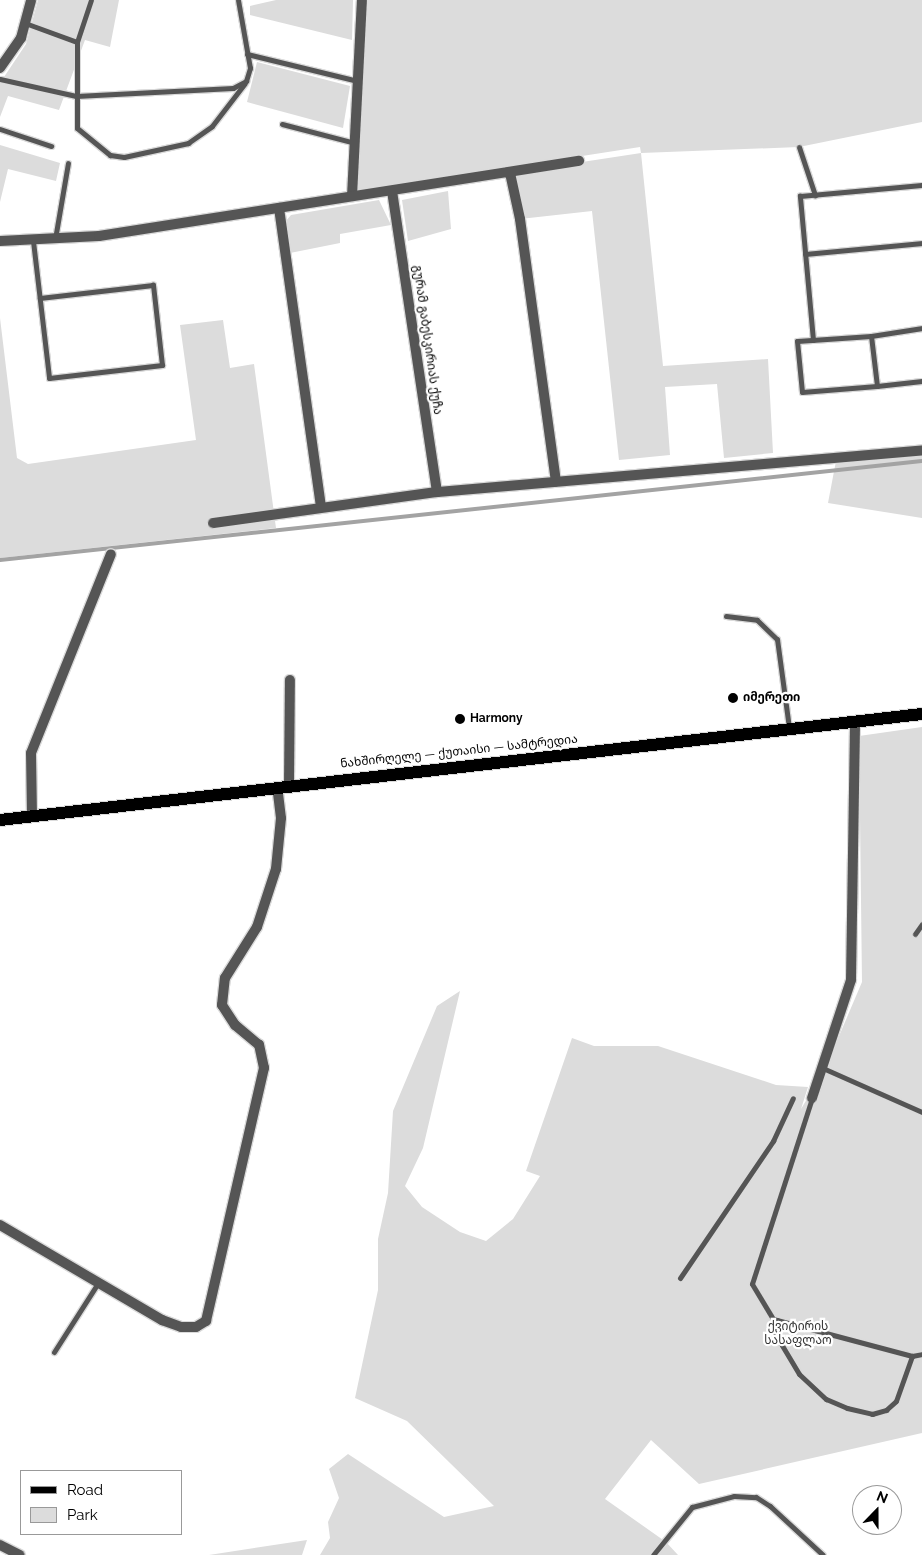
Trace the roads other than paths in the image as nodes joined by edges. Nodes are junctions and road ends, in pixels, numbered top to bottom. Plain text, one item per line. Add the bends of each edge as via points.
1 (31, 0) edge
2 (91, 0) edge
3 (238, 0) edge
4 (362, 0) edge
5 (25, 23) junction
6 (77, 42) junction
7 (247, 54) junction
8 (0, 68) edge
9 (0, 79) edge
10 (246, 81) junction
11 (358, 81) junction
12 (76, 96) junction
13 (282, 124) dead end
14 (0, 129) edge
15 (355, 143) junction
16 (51, 146) dead end
17 (799, 147) dead end
18 (579, 161) dead end
19 (68, 163) dead end
20 (510, 173) junction
21 (922, 185) edge
22 (392, 191) junction
23 (815, 194) junction
24 (352, 196) junction
25 (279, 208) junction
26 (55, 239) junction
27 (0, 241) edge
28 (33, 241) junction
29 (922, 244) edge
30 (805, 254) junction
31 (40, 298) junction
32 (922, 328) edge
33 (871, 336) junction
34 (813, 340) junction
35 (922, 381) edge
36 (877, 386) junction
37 (922, 450) edge
38 (556, 482) junction
39 (437, 492) junction
40 (320, 507) junction
41 (213, 524) dead end
42 (111, 554) dead end
43 (726, 616) dead end
44 (290, 680) dead end
45 (922, 714) edge
46 (855, 722) junction
47 (789, 729) junction
48 (283, 786) junction
49 (32, 816) junction
50 (0, 820) edge
51 (922, 924) edge
52 (915, 934) dead end
53 (824, 1069) junction
54 (793, 1098) dead end
55 (812, 1098) joint
56 (922, 1112) edge
57 (0, 1225) edge
58 (680, 1278) dead end
59 (98, 1283) junction
60 (777, 1320) junction
61 (54, 1352) dead end
62 (922, 1354) edge
63 (912, 1356) junction
64 (0, 1545) edge
65 (20, 1555) edge
66 (653, 1555) edge
67 (824, 1555) edge

1 - 5 street
2 - 6 lane
3 - 7 lane
4 - 11 street
5 - 6 lane
5 - 8 street via 21,38
6 - 12 lane
7 - 10 lane
7 - 11 lane
9 - 12 lane
10 - 12 lane via 233,88
10 - 12 lane via 199,137 124,158 110,155 77,128
11 - 15 street
13 - 15 lane
14 - 16 lane
15 - 24 street
17 - 23 lane
18 - 20 street
19 - 26 lane
20 - 22 street
20 - 38 street via 520,219
21 - 23 lane
22 - 24 street
22 - 39 street, გურამ გაბესკირიას ქუჩა
23 - 30 lane via 800,196
24 - 25 street
25 - 26 street
25 - 40 street
26 - 28 street
27 - 28 street
28 - 31 lane
29 - 30 lane
30 - 34 lane
31 - 31 lane via 49,378 162,366 152,285
32 - 33 lane
33 - 34 lane
33 - 36 lane
34 - 36 lane via 797,341 802,392
35 - 36 lane
37 - 38 street
38 - 39 street
39 - 40 street
40 - 41 street
42 - 49 street via 31,753
43 - 47 lane via 757,620 777,640
44 - 48 street
45 - 46 main road, ნახშირღელე — ქუთაისი — სამტრედია
46 - 47 main road, ნახშირღელე — ქუთაისი — სამტრედია
46 - 53 street via 852,980
47 - 48 main road, ნახშირღელე — ქუთაისი — სამტრედია
48 - 49 main road, ნახშირღელე — ქუთაისი — სამტრედია
48 - 59 street via 276,869 257,927 225,978 222,1005 235,1025 258,1045 264,1068 206,1321 196,1327 181,1327 162,1320
49 - 50 main road, ნახშირღელე — ქუთაისი — სამტრედია
51 - 52 lane
53 - 55 street
53 - 56 lane
54 - 58 lane via 773,1141
55 - 60 lane via 752,1284
57 - 59 street
59 - 61 lane
60 - 63 lane
60 - 63 lane via 774,1332 799,1374 826,1399 847,1408 872,1414 886,1410 896,1401
62 - 63 lane
64 - 65 street
66 - 67 lane via 692,1507 734,1496 756,1497 770,1506

